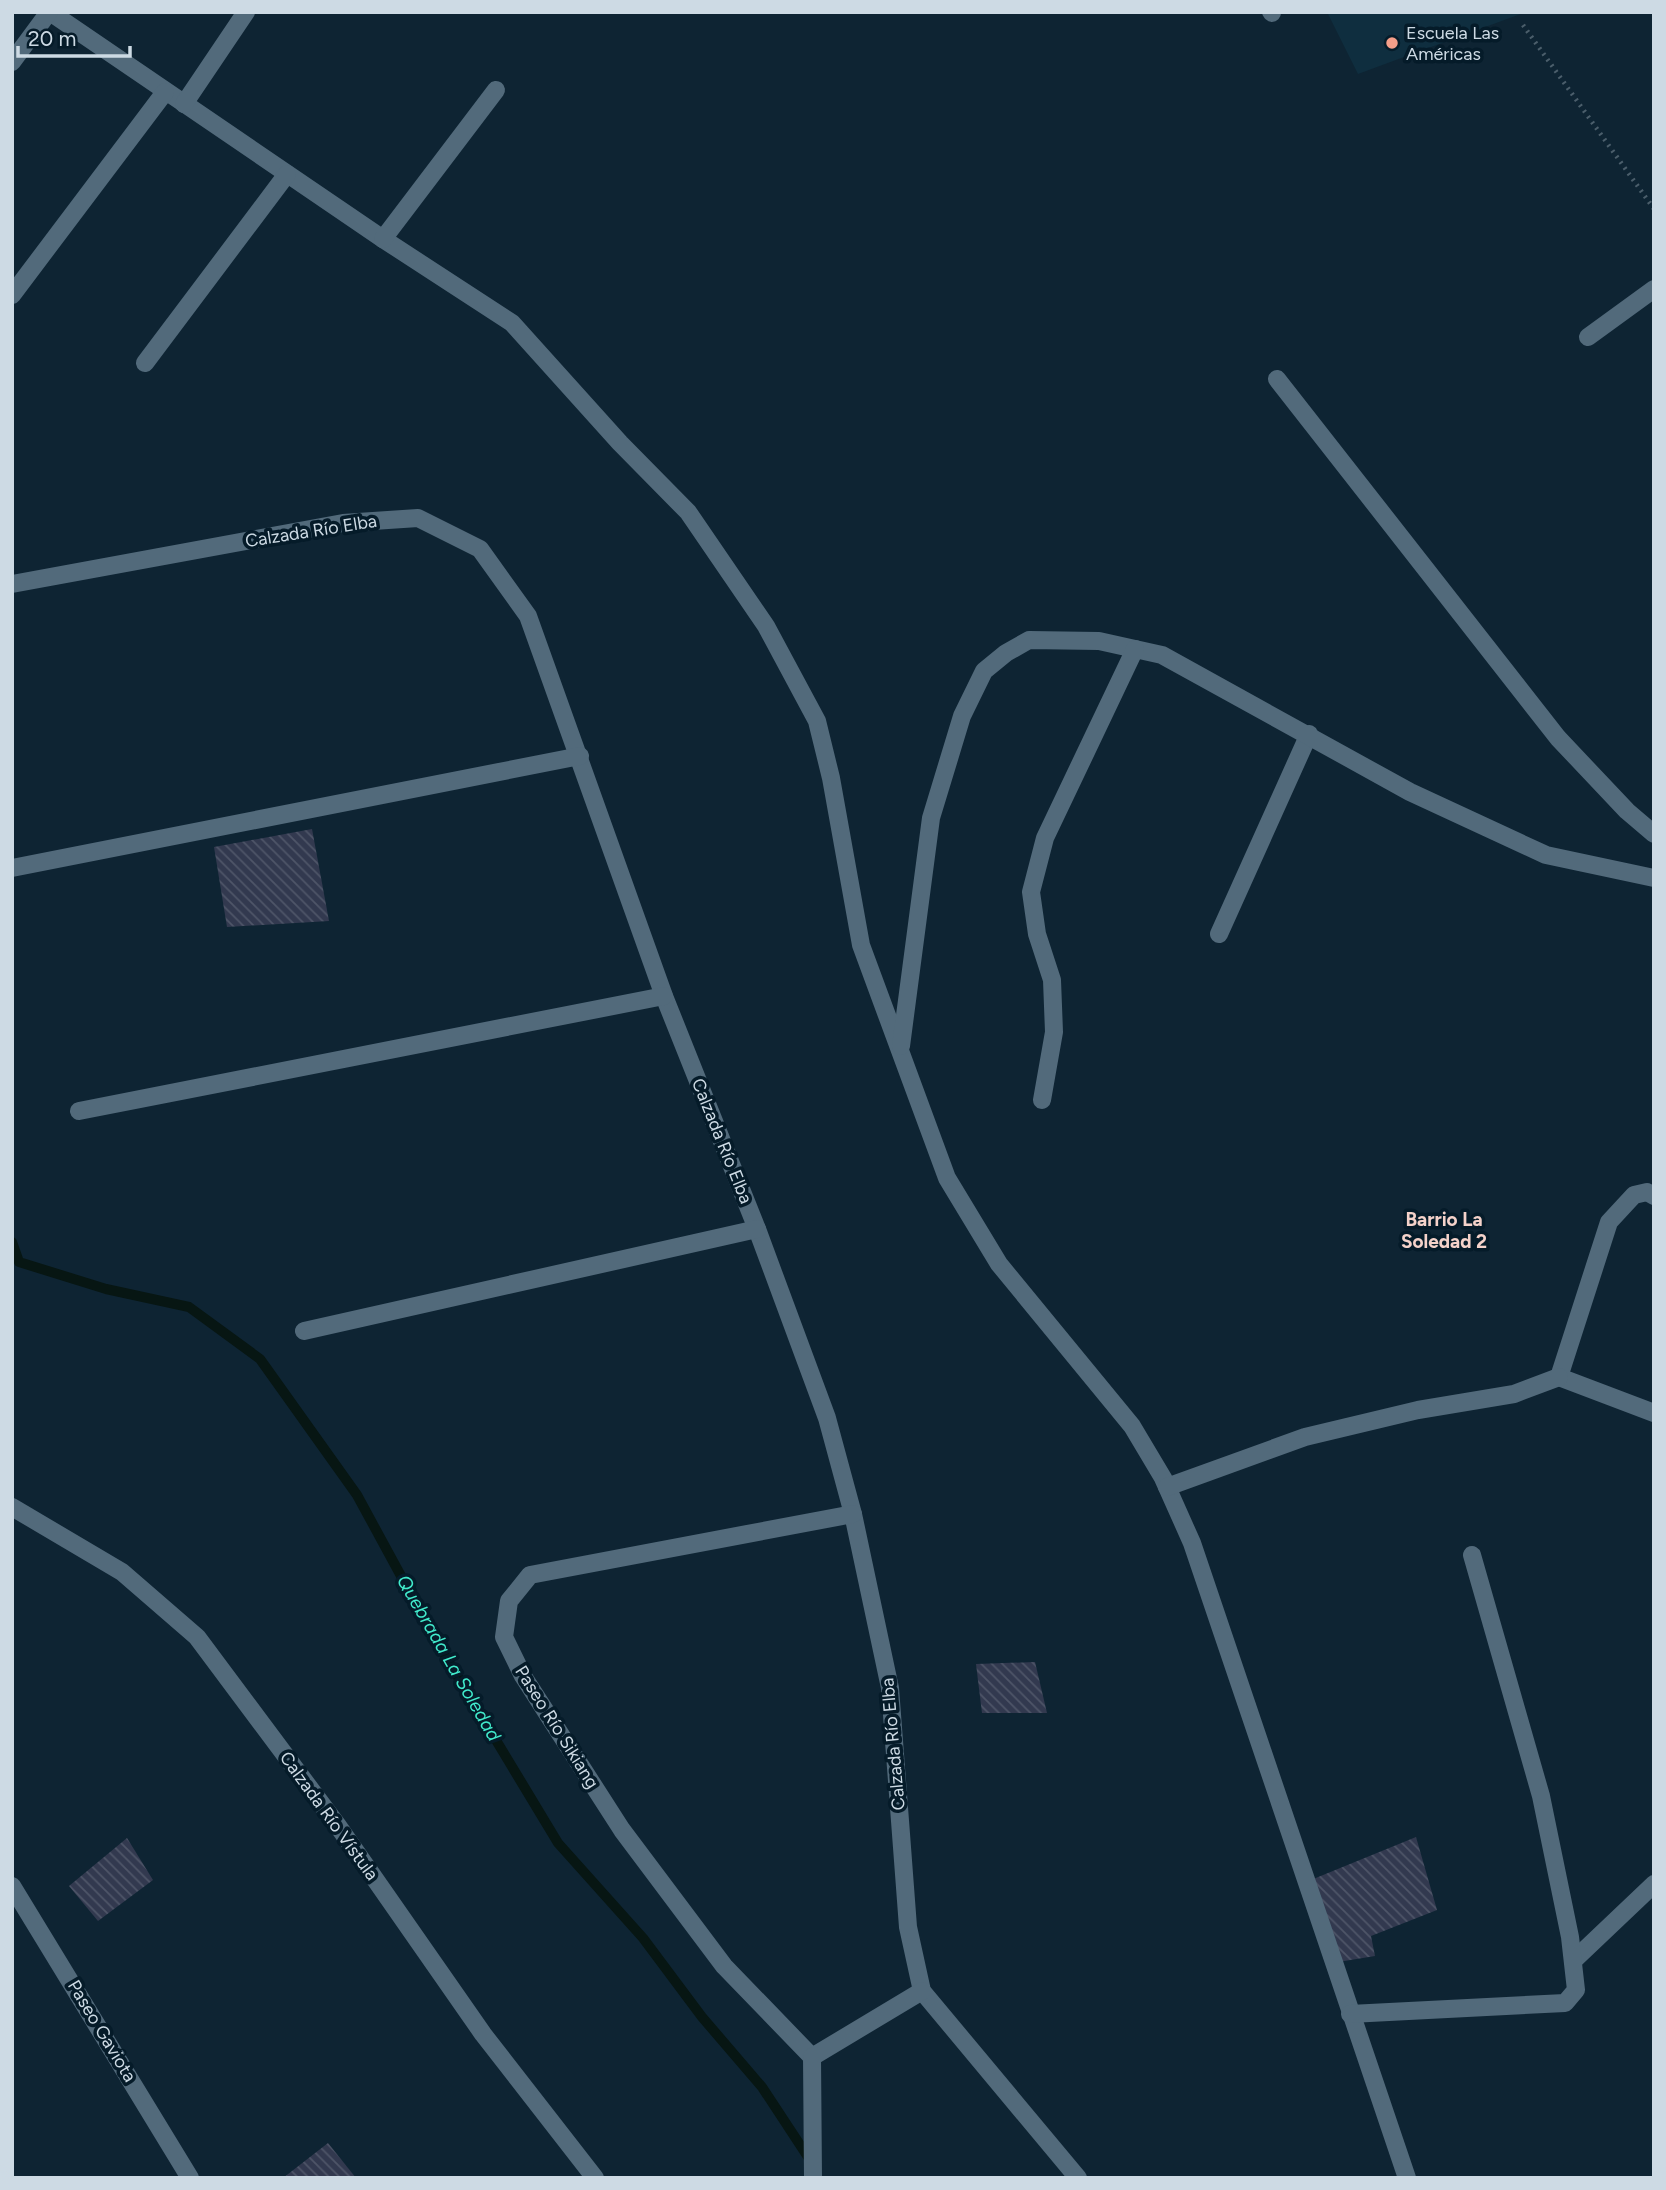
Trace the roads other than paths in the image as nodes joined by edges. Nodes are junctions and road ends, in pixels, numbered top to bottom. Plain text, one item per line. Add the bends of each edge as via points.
1 (50, 12) edge
2 (246, 12) edge
3 (12, 62) edge
4 (496, 90) dead end
5 (165, 92) junction
6 (184, 104) junction
7 (287, 174) junction
8 (383, 239) junction
9 (1654, 289) edge
10 (12, 295) edge
11 (1588, 337) dead end
12 (145, 363) dead end
13 (1277, 379) dead end
14 (12, 584) edge
15 (1135, 649) junction
16 (1309, 734) junction
17 (580, 757) junction
18 (1654, 834) edge
19 (12, 868) edge
20 (1650, 881) edge
21 (1219, 933) dead end
22 (664, 996) junction
23 (901, 1049) junction
24 (1042, 1100) dead end
25 (79, 1111) dead end
26 (1654, 1196) edge
27 (757, 1229) junction
28 (304, 1331) dead end
29 (1559, 1377) junction
30 (1654, 1413) edge
31 (1167, 1486) junction
32 (12, 1507) edge
33 (853, 1514) junction
34 (1472, 1555) dead end
35 (1654, 1884) edge
36 (12, 1886) edge
37 (1574, 1960) junction
38 (922, 1991) junction
39 (1350, 2014) junction
40 (811, 2057) junction
41 (190, 2178) edge
42 (596, 2178) edge
43 (813, 2178) edge
44 (1078, 2178) edge
45 (1407, 2178) edge

1 - 3 street
1 - 5 street
2 - 6 street
4 - 8 street
5 - 6 street
5 - 10 street
6 - 7 street
7 - 8 street
7 - 12 street
8 - 23 street via 512,323 688,512 766,626 817,721 861,945
9 - 11 street
13 - 18 street via 1558,738
14 - 17 street, Calzada Río Elba via 343,523 418,518 480,549 528,616
15 - 16 street via 1162,655
15 - 23 street via 1099,641 1029,639 984,671 962,716 931,818
15 - 24 street via 1045,838 1031,892 1037,934 1052,980 1054,1032
16 - 20 street via 1410,792 1546,855
16 - 21 street
17 - 19 street
17 - 22 street, Calzada Río Elba
22 - 25 street
22 - 27 street, Calzada Río Elba
23 - 31 street via 947,1178 999,1264 1132,1426
26 - 29 street via 1647,1192 1634,1195 1609,1222
27 - 28 street
27 - 33 street, Calzada Río Elba via 827,1418
29 - 30 street
29 - 31 street via 1514,1395 1418,1410 1305,1437
31 - 39 street via 1192,1543
32 - 42 street, Calzada Río Vístula via 122,1572 197,1637 338,1826 483,2034
33 - 38 street, Calzada Río Elba via 890,1688 908,1927
33 - 40 street, Paseo Río Sikiang via 530,1575 509,1601 504,1637 523,1676 622,1830 724,1966
34 - 37 street via 1541,1796
35 - 37 street
36 - 41 street, Paseo Gaviota
37 - 39 street via 1576,1990 1565,2003
38 - 40 street
38 - 44 street, Calzada Río Elba
39 - 45 street
40 - 43 street

